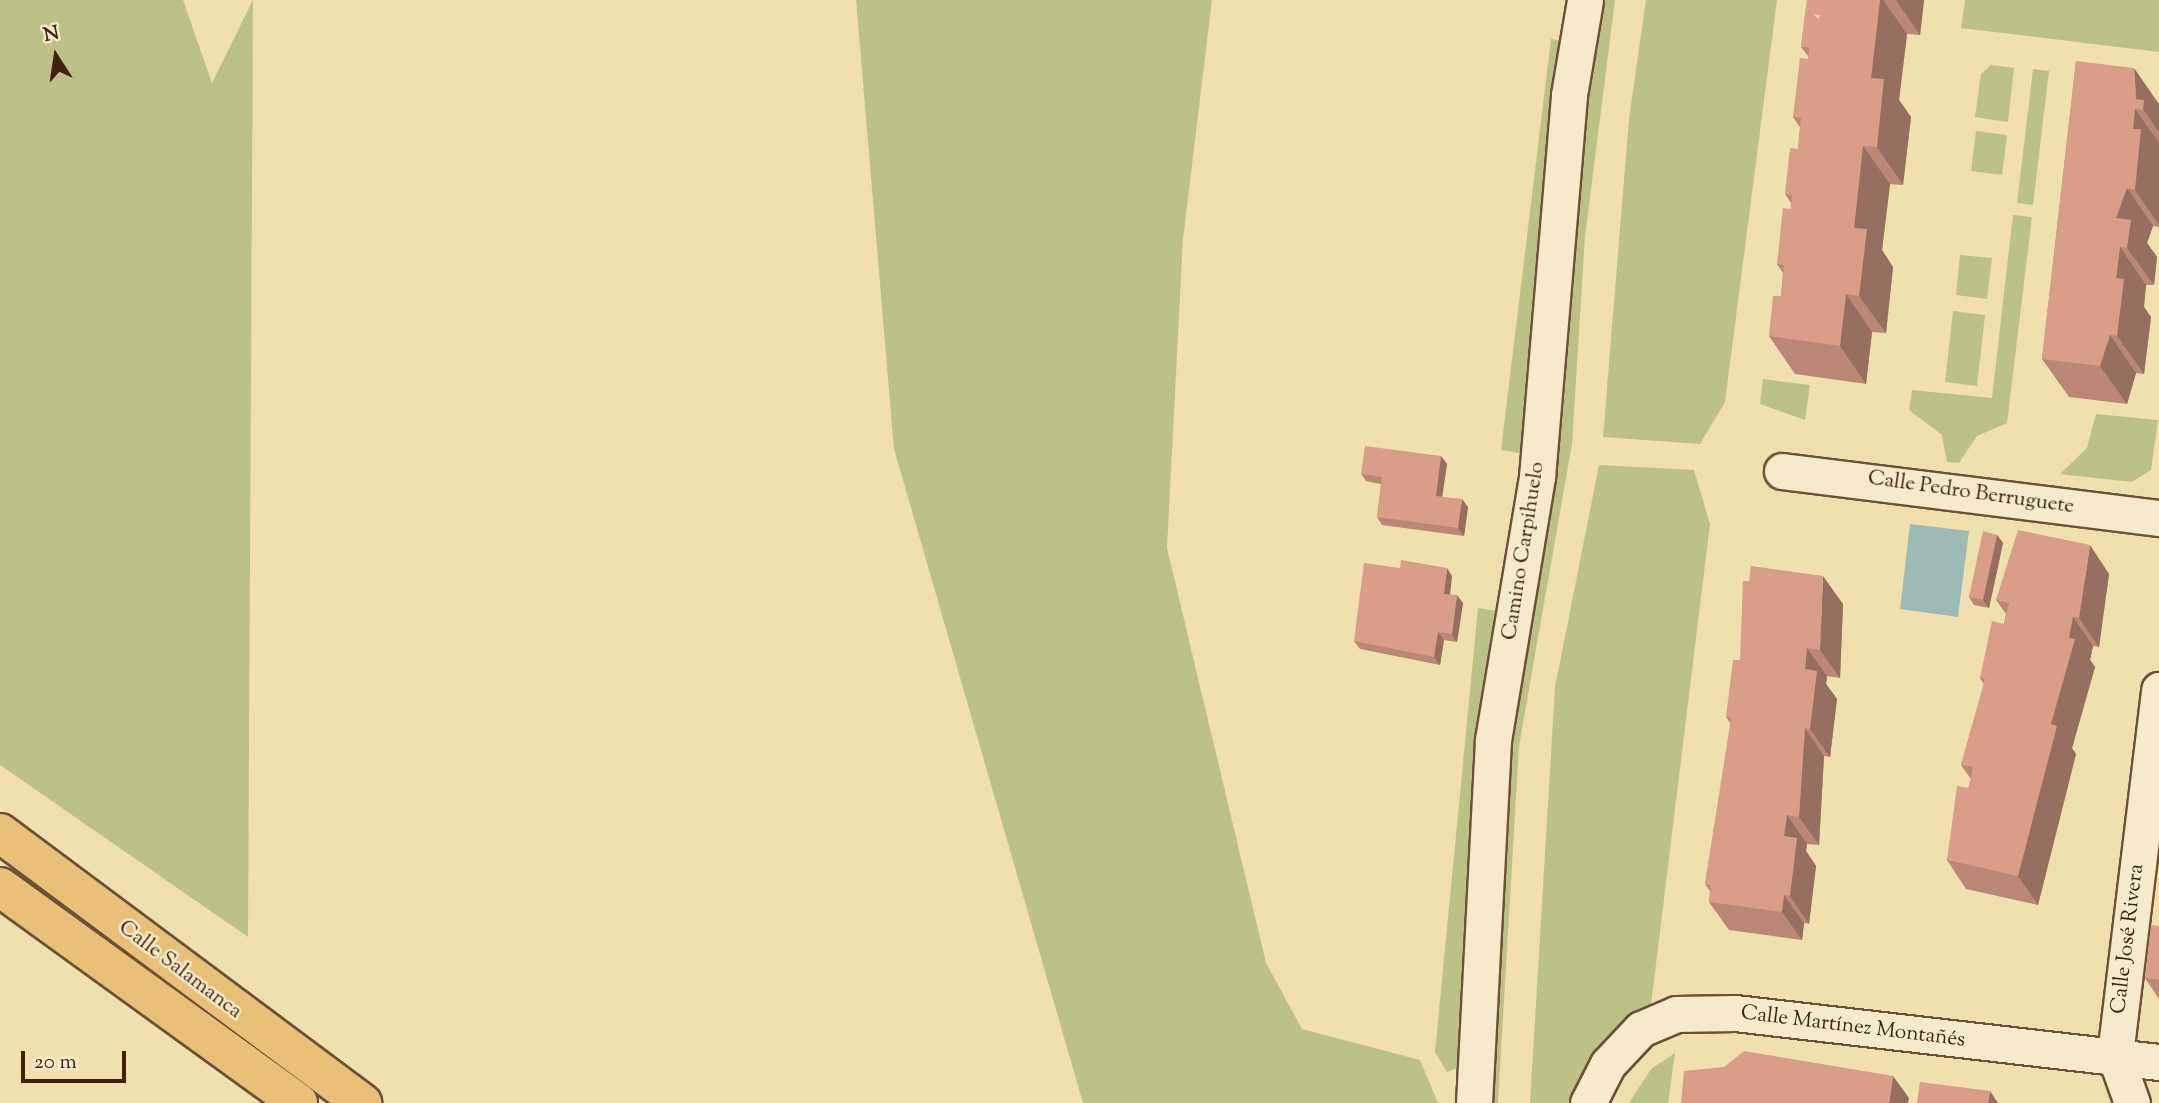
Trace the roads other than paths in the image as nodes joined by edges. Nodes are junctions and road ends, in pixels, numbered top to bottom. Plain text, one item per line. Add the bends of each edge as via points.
1 (1585, 0) edge
2 (1782, 471) dead end
3 (2159, 518) edge
4 (2159, 690) edge
5 (0, 833) edge
6 (0, 887) edge
7 (214, 1020) junction
8 (2115, 1055) junction
9 (2159, 1062) edge
10 (298, 1103) edge
11 (362, 1103) edge
12 (1474, 1103) edge
13 (1588, 1103) edge
14 (2132, 1103) edge

1 - 12 street, Camino Carpihuelo via 1569,94 1537,477 1493,740
2 - 3 street, Calle Pedro Berruguete
4 - 8 street, Calle José Rivera
5 - 7 main road, Calle Salamanca
6 - 7 main road, Calle Salamanca
7 - 10 main road, Calle Salamanca
7 - 11 main road, Calle Salamanca
8 - 9 street, Calle Martínez Montañés
8 - 13 street, Calle Martínez Montañés via 1735,1013 1676,1014 1641,1029 1608,1064
8 - 14 street, Calle José Rivera

